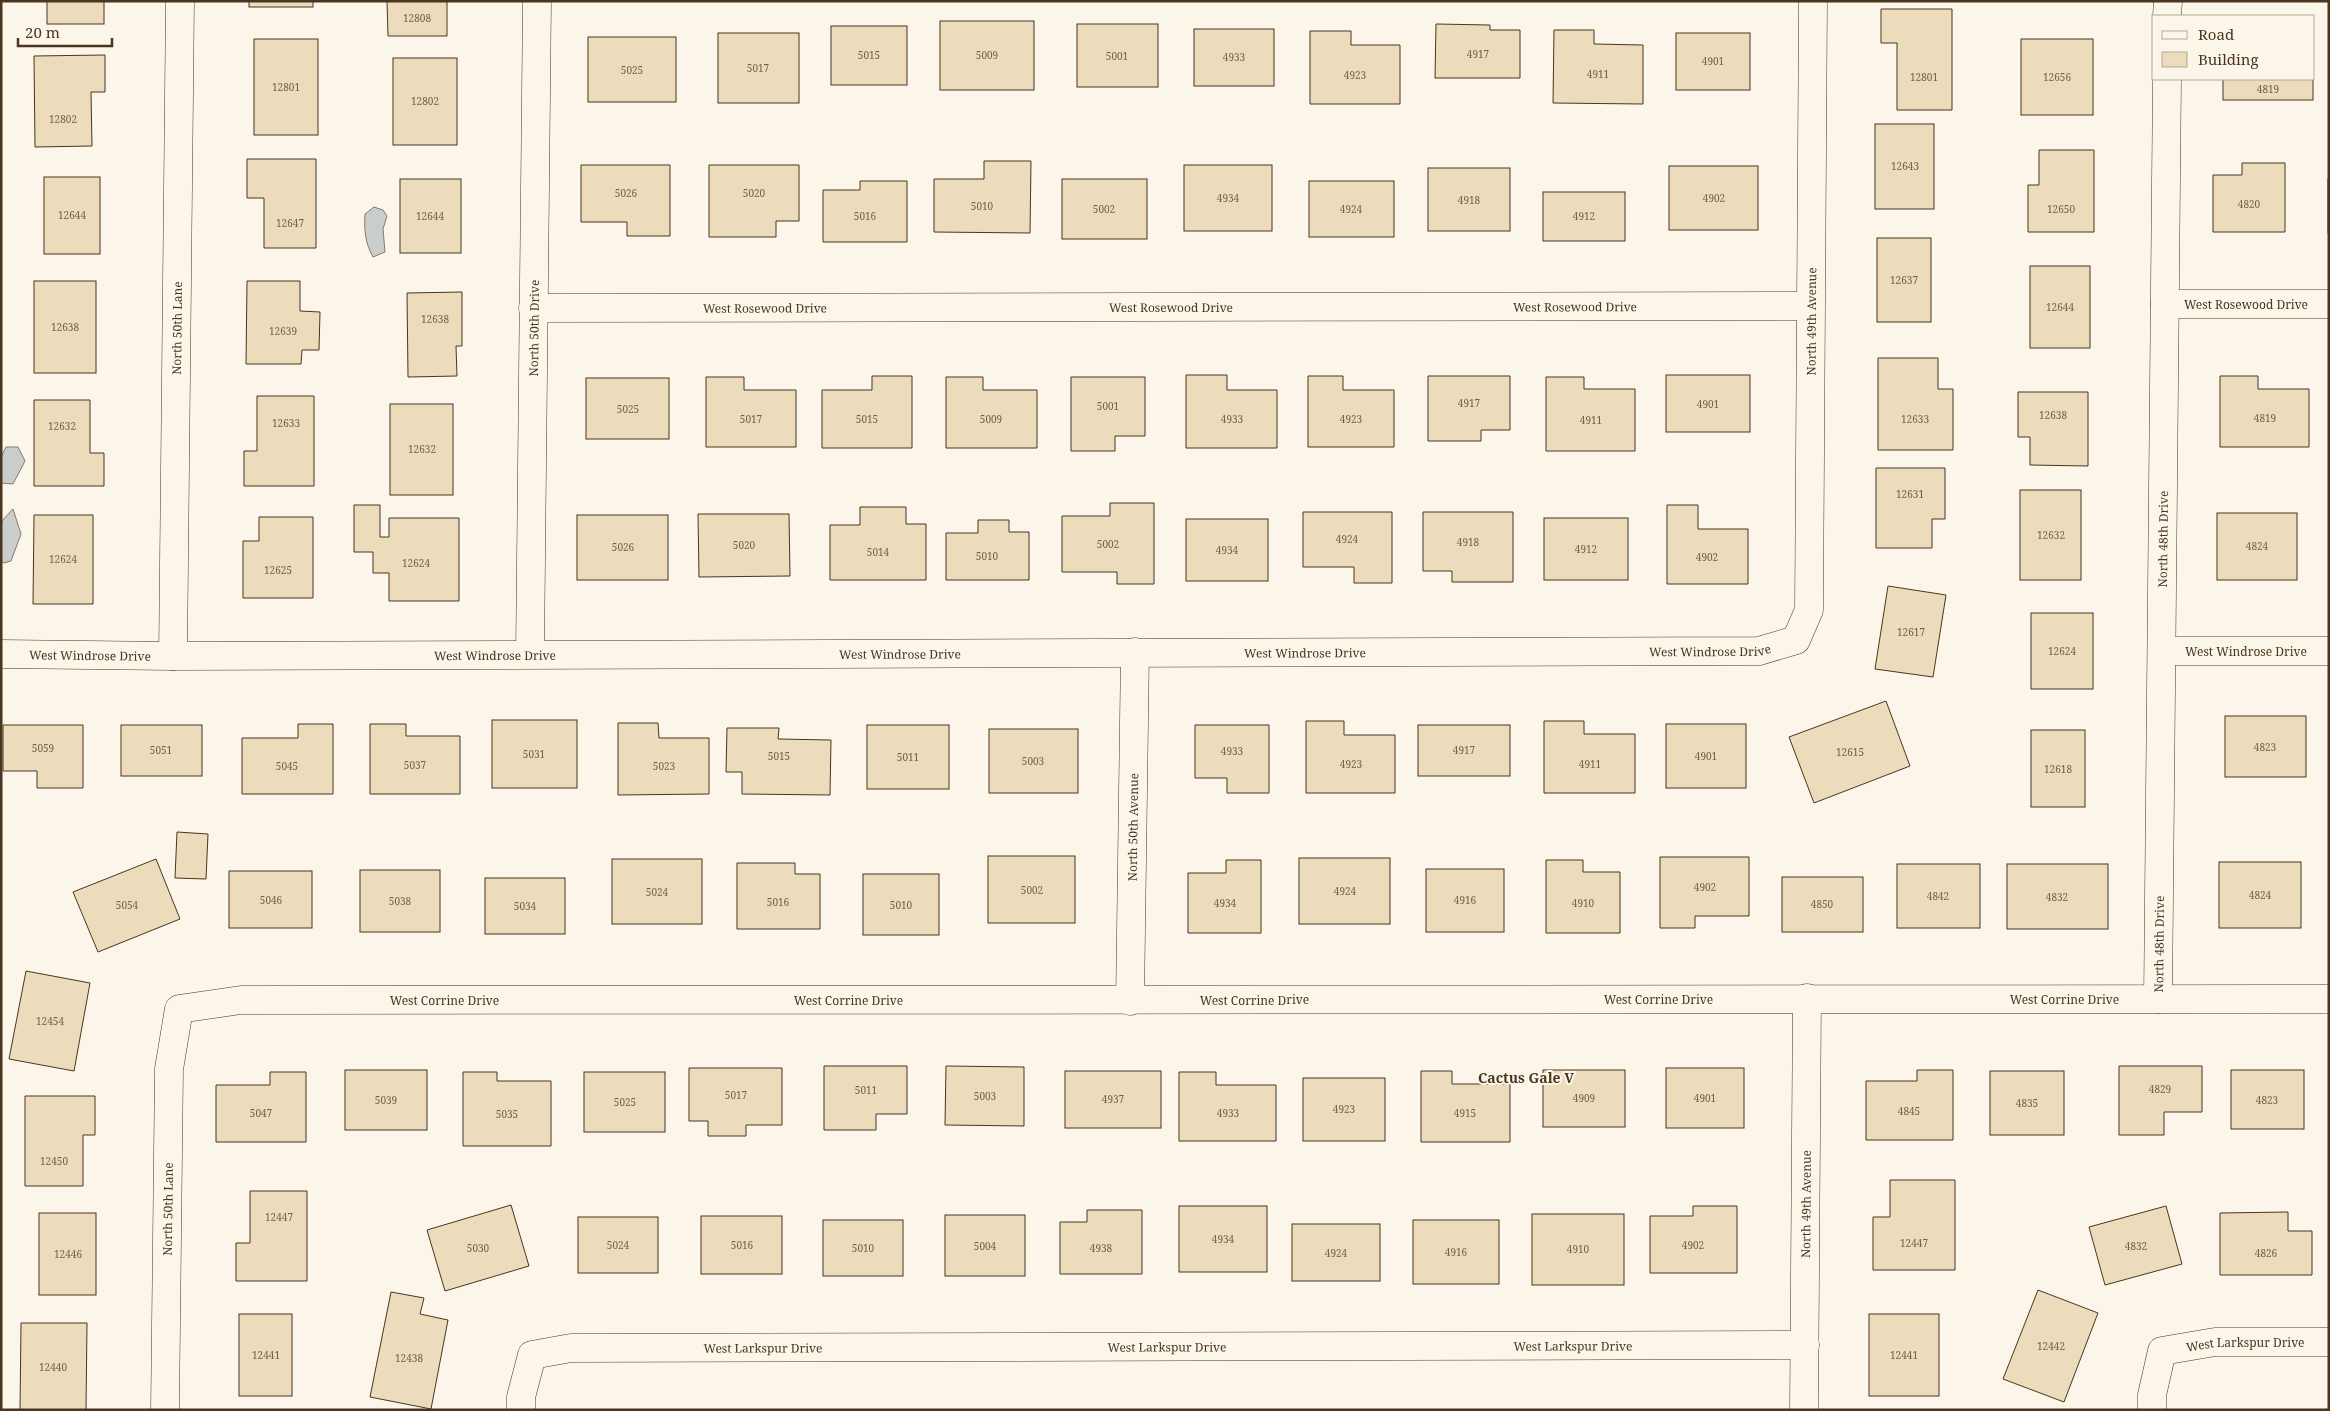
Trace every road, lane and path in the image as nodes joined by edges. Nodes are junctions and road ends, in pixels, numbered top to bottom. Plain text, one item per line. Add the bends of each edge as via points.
1 (180, 1) edge
2 (537, 1) edge
3 (1812, 1) edge
4 (2168, 1) edge
5 (2168, 15) edge
6 (2167, 80) edge
7 (2164, 304) junction
8 (2329, 304) edge
9 (1810, 306) junction
10 (533, 308) junction
11 (1796, 640) joint
12 (2162, 651) junction
13 (2329, 651) edge
14 (1135, 652) junction
15 (1, 654) edge
16 (530, 654) junction
17 (173, 656) junction
18 (1807, 998) junction
19 (2158, 999) junction
20 (2329, 999) edge
21 (1130, 1001) junction
22 (179, 1009) joint
23 (2329, 1342) edge
24 (1805, 1345) junction
25 (165, 1410) edge
26 (521, 1410) edge
27 (1804, 1410) edge
28 (2152, 1410) edge

1 - 17 street, North 50th Lane
2 - 10 street, North 50th Drive
3 - 9 street, North 49th Avenue
4 - 5 street
6 - 7 street, North 48th Drive
7 - 8 street, West Rosewood Drive
7 - 12 street, North 48th Drive
9 - 10 street, West Rosewood Drive
9 - 11 street, North 49th Avenue via 1810,610
10 - 16 street, North 50th Drive
11 - 14 street, West Windrose Drive via 1758,651
12 - 13 street, West Windrose Drive
12 - 19 street, North 48th Drive
14 - 16 street, West Windrose Drive
14 - 21 street, North 50th Avenue
15 - 17 street, West Windrose Drive
16 - 17 street, West Windrose Drive
18 - 19 street, West Corrine Drive
18 - 21 street, West Corrine Drive
18 - 24 street, North 49th Avenue
19 - 20 street, West Corrine Drive
21 - 22 street, West Corrine Drive via 241,1000
22 - 25 street, North 50th Lane via 169,1069
23 - 28 street, West Larkspur Drive via 2215,1342 2162,1351 2152,1394
24 - 26 street, West Larkspur Drive via 571,1348 532,1355 521,1397
24 - 27 street, North 49th Avenue

